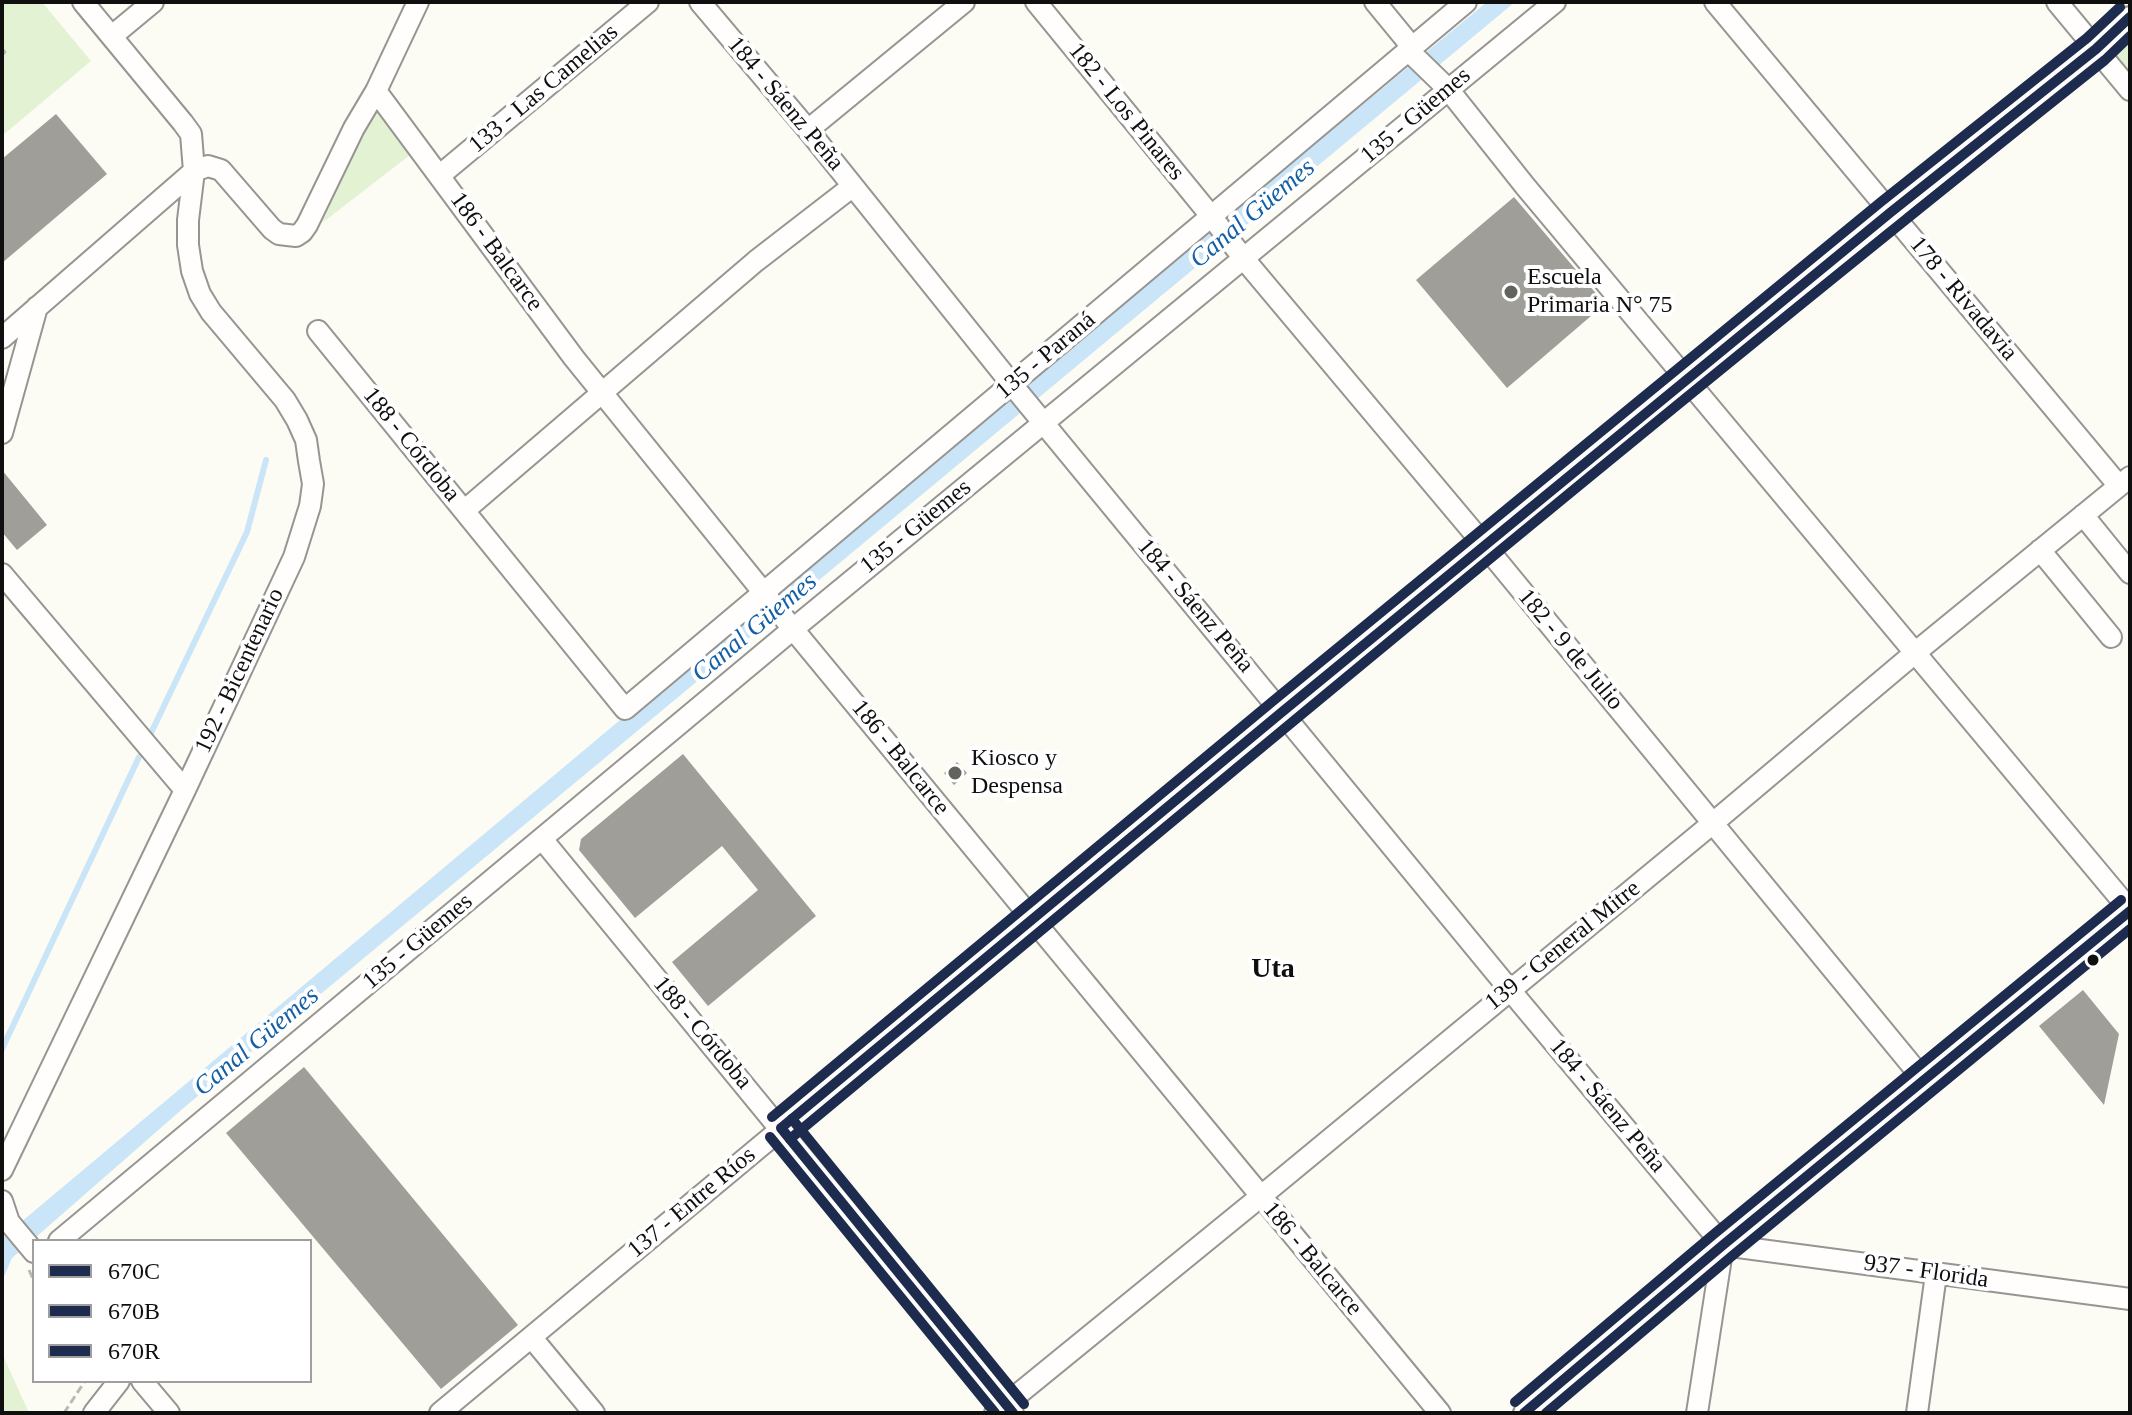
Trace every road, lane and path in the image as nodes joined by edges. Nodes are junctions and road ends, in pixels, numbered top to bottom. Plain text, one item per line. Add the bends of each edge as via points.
1 (83, 2) edge
2 (153, 2) edge
3 (418, 2) edge
4 (648, 2) edge
5 (700, 2) edge
6 (964, 2) edge
7 (1036, 2) edge
8 (1375, 2) edge
9 (1466, 2) edge
10 (1555, 2) edge
11 (1715, 2) edge
12 (2057, 2) edge
13 (2130, 17) edge
14 (112, 36) junction
15 (2, 49) edge
16 (2096, 49) junction
17 (1413, 52) junction
18 (2, 55) edge
19 (1443, 84) junction
20 (2130, 90) edge
21 (376, 91) junction
22 (808, 130) junction
23 (194, 171) junction
24 (439, 176) junction
25 (853, 186) junction
26 (1891, 212) junction
27 (1213, 219) junction
28 (1241, 255) junction
29 (37, 307) junction
30 (318, 331) dead end
31 (2, 338) edge
32 (1686, 379) junction
33 (1015, 388) junction
34 (602, 392) junction
35 (1039, 417) junction
36 (2, 433) edge
37 (2124, 481) edge
38 (465, 510) junction
39 (2083, 515) junction
40 (1485, 546) junction
41 (2040, 550) junction
42 (2130, 573) edge
43 (2, 574) edge
44 (767, 596) junction
45 (790, 625) junction
46 (2111, 637) dead end
47 (1916, 652) junction
48 (625, 709) joint
49 (1282, 712) junction
50 (185, 790) junction
51 (1713, 823) junction
52 (542, 839) junction
53 (2130, 910) edge
54 (1032, 919) junction
55 (1510, 990) junction
56 (1923, 1079) junction
57 (781, 1128) junction
58 (2, 1170) edge
59 (1260, 1197) junction
60 (2, 1201) edge
61 (61, 1239) edge
62 (1723, 1245) junction
63 (32, 1257) edge
64 (1936, 1274) junction
65 (2130, 1299) edge
66 (532, 1338) junction
67 (84, 1383) edge
68 (117, 1383) edge
69 (144, 1383) edge
70 (1004, 1410) edge
71 (64, 1413) edge
72 (94, 1413) edge
73 (169, 1413) edge
74 (440, 1413) edge
75 (594, 1413) edge
76 (1440, 1413) edge
77 (1524, 1413) edge
78 (1697, 1413) edge
79 (1917, 1413) edge

1 - 14 street
2 - 14 street
3 - 21 street
4 - 24 street, 133 - Las Camelias
5 - 22 street, 184 - Sáenz Peña
6 - 22 street
7 - 27 street, 182 - Los Pinares
8 - 17 street
9 - 17 street, 135 - Paraná
10 - 19 street, 135 - Güemes
11 - 26 street, 178 - Rivadavia
12 - 16 street
13 - 16 street, 137 - Entre Ríos
14 - 23 street via 191,134
15 - 18 path
16 - 20 street
16 - 26 street, 137 - Entre Ríos
17 - 19 street
17 - 27 street, 135 - Paraná
19 - 28 street, 135 - Güemes
19 - 32 street
21 - 23 street via 313,215 296,236 272,229 221,170 208,166
21 - 24 street, 186 - Balcarce
22 - 25 street, 184 - Sáenz Peña
23 - 29 street
23 - 50 street, 192 - Bicentenario via 188,245 200,294 297,420 313,484 294,557
24 - 34 street, 186 - Balcarce
25 - 33 street, 184 - Sáenz Peña
25 - 34 street
26 - 32 street, 137 - Entre Ríos
26 - 37 street, 178 - Rivadavia
27 - 28 street, 182 - 9 de Julio
27 - 33 street, 135 - Paraná
28 - 35 street, 135 - Güemes
28 - 40 street, 182 - 9 de Julio
29 - 31 street
29 - 36 street
30 - 38 street, 188 - Córdoba
32 - 40 street, 137 - Entre Ríos
32 - 47 street
33 - 35 street, 184 - Sáenz Peña
33 - 44 street, 135 - Paraná
34 - 38 street
34 - 44 street, 186 - Balcarce
35 - 45 street, 135 - Güemes
35 - 49 street, 184 - Sáenz Peña
37 - 39 street, 139 - General Mitre
38 - 48 street, 188 - Córdoba
39 - 41 street, 139 - General Mitre
39 - 42 street
40 - 49 street, 137 - Entre Ríos
40 - 51 street, 182 - 9 de Julio
41 - 46 street
41 - 47 street, 139 - General Mitre
43 - 50 street
44 - 45 street, 186 - Balcarce
44 - 48 street, 135 - Paraná
45 - 52 street, 135 - Güemes
45 - 54 street, 186 - Balcarce
47 - 51 street, 139 - General Mitre
47 - 53 street
49 - 54 street, 137 - Entre Ríos
49 - 55 street, 184 - Sáenz Peña
50 - 58 street, 192 - Bicentenario
51 - 55 street, 139 - General Mitre
51 - 56 street, 182 - 9 de Julio
52 - 57 street, 188 - Córdoba
52 - 61 street, 135 - Güemes
53 - 56 street
54 - 57 street, 137 - Entre Ríos
54 - 59 street, 186 - Balcarce
55 - 59 street, 139 - General Mitre
55 - 62 street, 184 - Sáenz Peña
56 - 62 street
57 - 66 street, 137 - Entre Ríos
57 - 70 street, 188 - Córdoba
59 - 70 street, 139 - General Mitre
59 - 76 street, 186 - Balcarce
60 - 63 street
62 - 64 street, 937 - Florida
62 - 77 street
62 - 78 street
64 - 65 street, 937 - Florida
64 - 79 street
66 - 74 street, 137 - Entre Ríos
66 - 75 street
67 - 71 path
68 - 72 street
69 - 73 street

